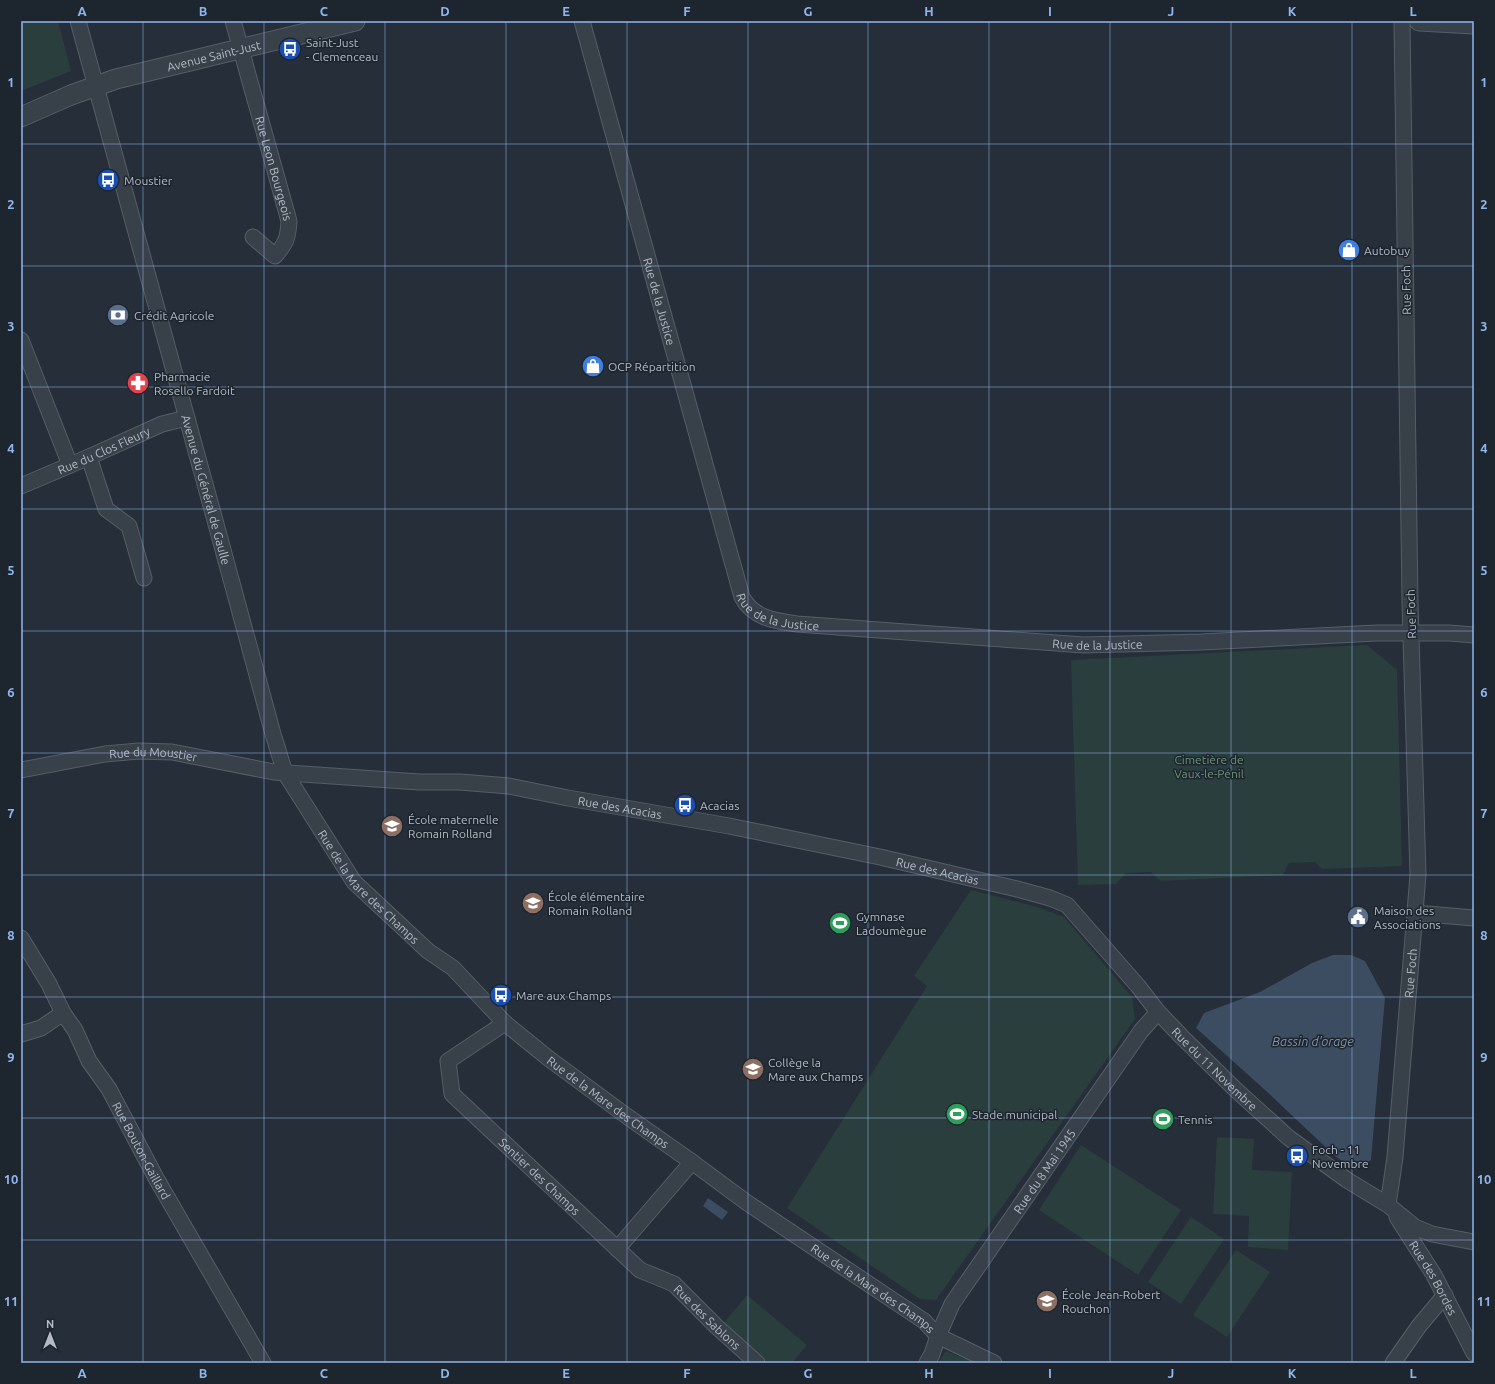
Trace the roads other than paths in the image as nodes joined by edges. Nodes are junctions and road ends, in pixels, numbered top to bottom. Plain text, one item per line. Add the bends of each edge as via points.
1 (78, 21) edge
2 (233, 21) edge
3 (355, 21) edge
4 (582, 21) edge
5 (1402, 21) edge
6 (1419, 21) edge
7 (1474, 24) edge
8 (240, 49) junction
9 (96, 86) junction
10 (21, 117) edge
11 (253, 237) dead end
12 (21, 340) edge
13 (187, 418) junction
14 (89, 457) junction
15 (70, 464) junction
16 (21, 486) edge
17 (144, 578) dead end
18 (1412, 633) junction
19 (1474, 635) edge
20 (21, 770) edge
21 (285, 773) junction
22 (1067, 905) joint
23 (1415, 913) junction
24 (1474, 918) edge
25 (21, 938) edge
26 (1158, 1012) junction
27 (63, 1013) junction
28 (505, 1023) junction
29 (21, 1034) edge
30 (692, 1162) junction
31 (1388, 1205) junction
32 (1474, 1242) edge
33 (617, 1249) junction
34 (1445, 1295) junction
35 (938, 1336) junction
36 (1474, 1353) edge
37 (262, 1363) edge
38 (757, 1363) edge
39 (927, 1363) edge
40 (994, 1363) edge
41 (1393, 1363) edge

1 - 9 street, Avenue du Général de Gaulle
2 - 8 street
3 - 8 street, Avenue Saint-Just
4 - 18 street, Rue de la Justice via 742,597 756,612 763,617 796,624 1083,645
5 - 18 street, Rue Foch
6 - 7 street
8 - 9 street, Avenue Saint-Just
8 - 11 street, Rue Leon Bourgeois via 289,221 285,244 275,256
9 - 10 street, Avenue Saint-Just via 71,94
9 - 13 street, Avenue du Général de Gaulle
12 - 15 street
13 - 14 street, Rue du Clos Fleury via 162,424
13 - 21 street, Avenue du Général de Gaulle
14 - 15 street, Rue du Clos Fleury
14 - 17 street via 106,509 129,526
15 - 16 street, Rue du Clos Fleury
18 - 19 street, Rue de la Justice
18 - 23 street, Rue Foch via 1418,875
20 - 21 street, Rue du Moustier via 105,754 172,752
21 - 22 street, Rue des Acacias via 509,786 729,826 880,857 1017,889
21 - 28 street, Rue de la Mare des Champs via 354,882 428,951 453,968
22 - 26 street, Rue du 11 Novembre
23 - 24 street
23 - 31 street, Rue Foch via 1395,1157
25 - 27 street, Rue Bouton-Gaillard
26 - 31 street, Rue du 11 Novembre via 1236,1090 1289,1138 1346,1180
26 - 35 street, Rue du 8 Mai 1945 via 1141,1031 952,1304
27 - 29 street via 41,1028
27 - 37 street, Rue Bouton-Gaillard via 75,1030 88,1061 109,1089 156,1178
28 - 30 street, Rue de la Mare des Champs via 548,1058
28 - 33 street, Sentier des Champs via 448,1061 452,1094
30 - 33 street
30 - 35 street, Rue de la Mare des Champs via 746,1202 924,1321
31 - 32 street, Rue du 11 Novembre via 1415,1227 1432,1234
31 - 34 street, Rue des Bordes
33 - 38 street, Rue des Sablons via 640,1270 674,1284
34 - 36 street, Rue des Bordes
34 - 41 street
35 - 39 street, Rue du 8 Mai 1945
35 - 40 street, Rue de la Mare des Champs

